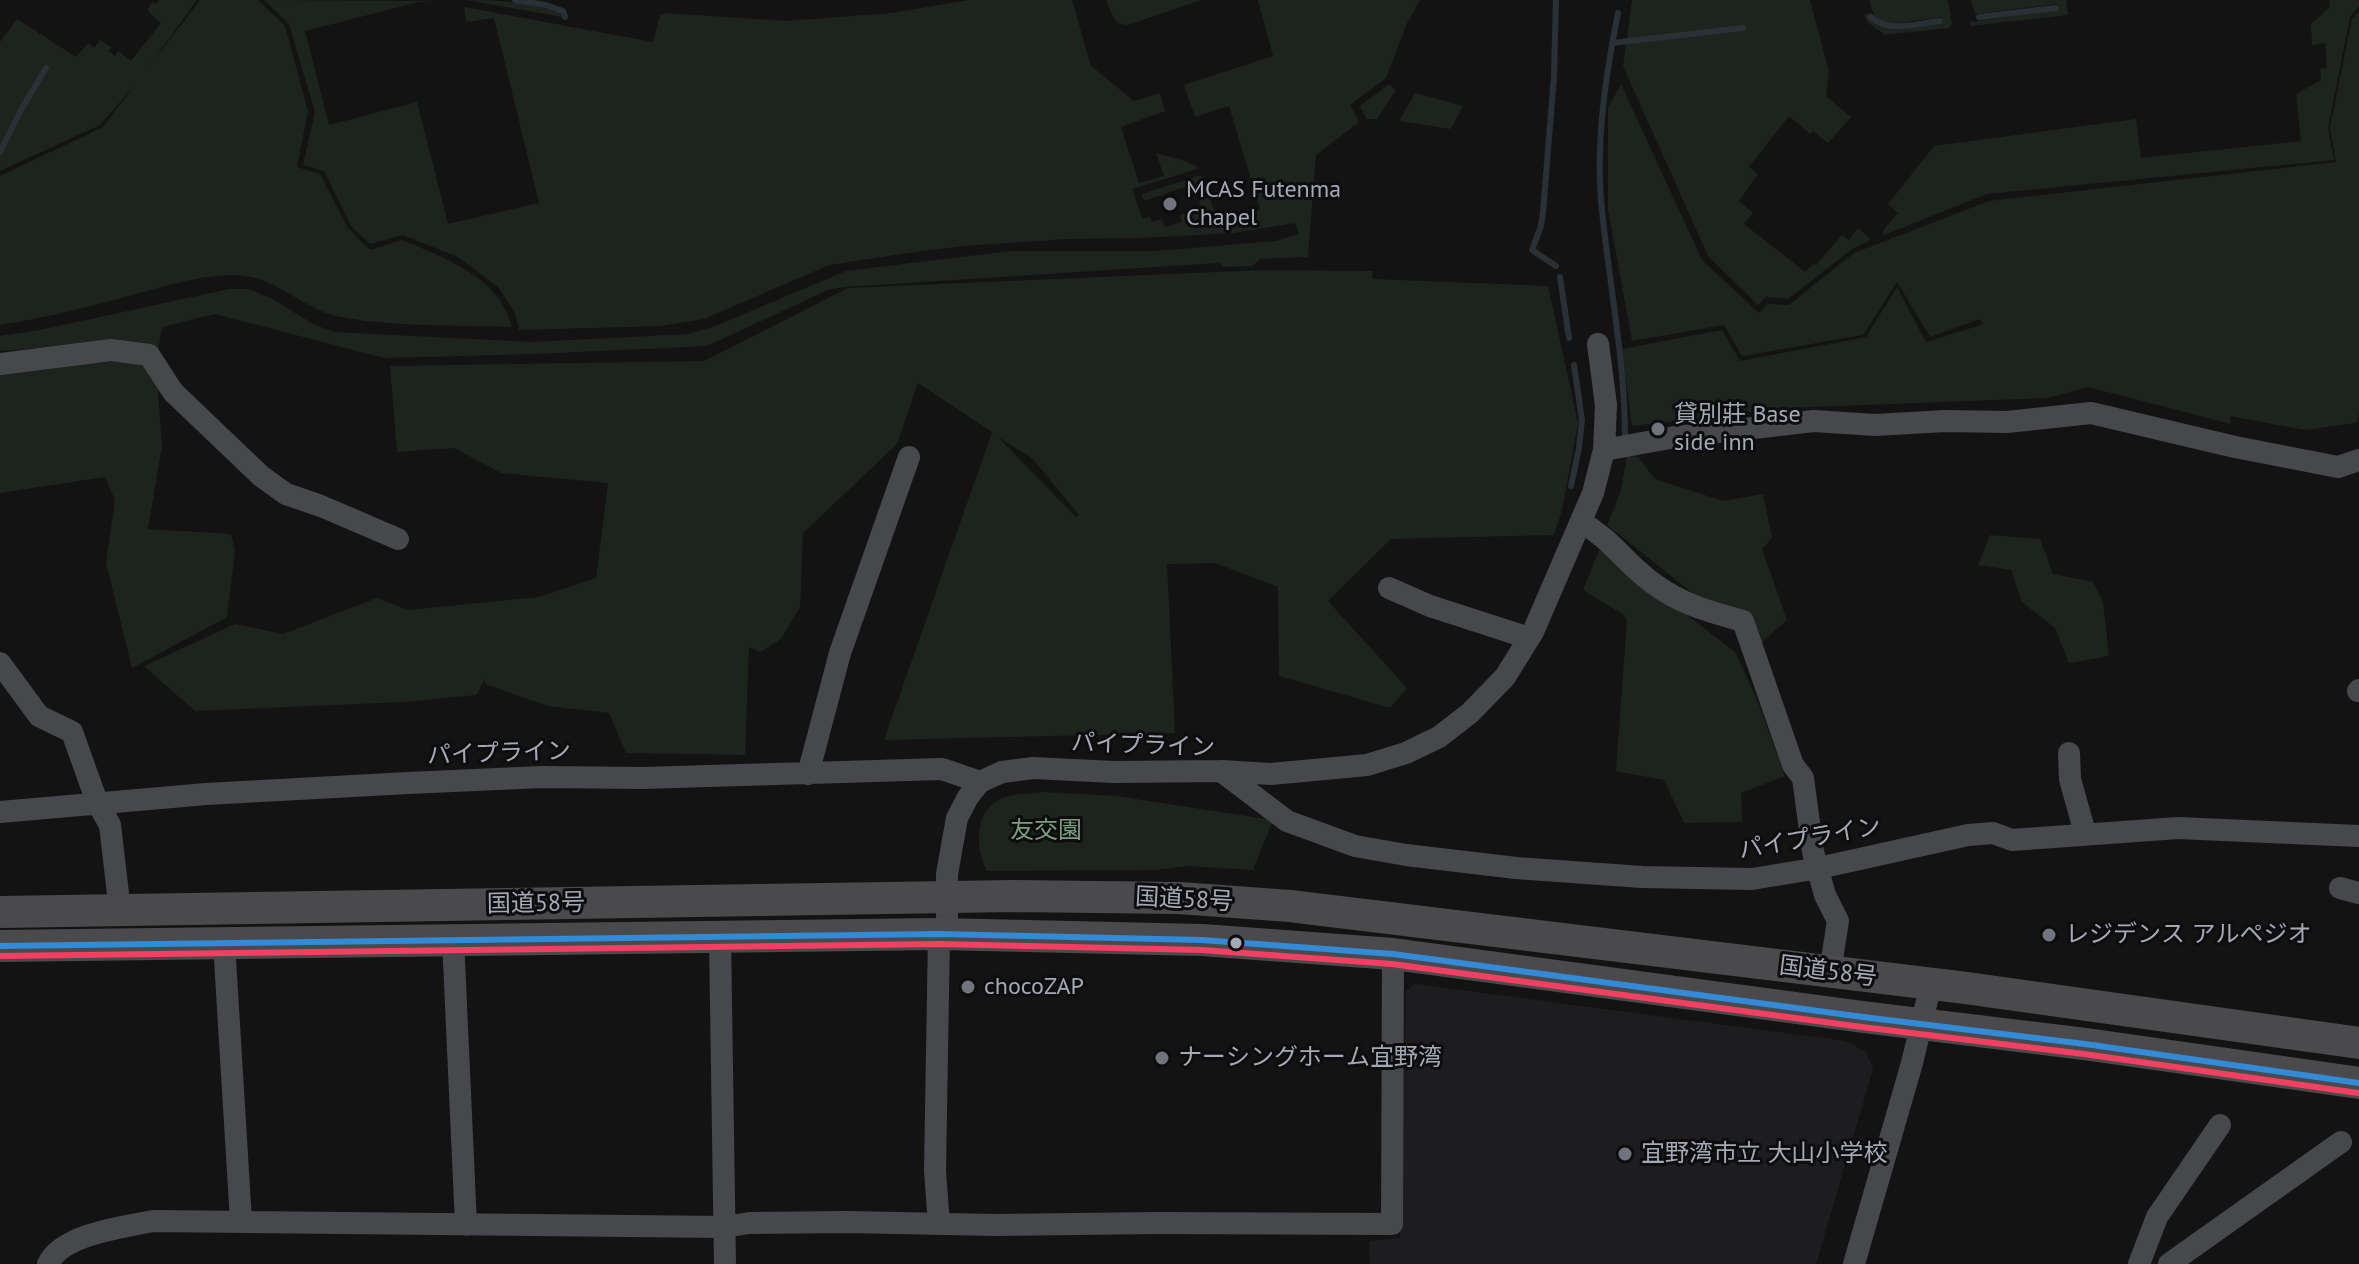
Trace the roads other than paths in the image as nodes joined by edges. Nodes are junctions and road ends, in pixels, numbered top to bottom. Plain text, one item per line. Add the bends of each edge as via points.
1 (1598, 344) dead end
2 (0, 364) edge
3 (1604, 450) junction
4 (909, 457) dead end
5 (2359, 460) edge
6 (1581, 522) junction
7 (398, 539) dead end
8 (1389, 588) dead end
9 (1529, 638) junction
10 (0, 663) edge
11 (2069, 753) dead end
12 (1221, 771) junction
13 (808, 774) junction
14 (980, 782) junction
15 (97, 802) junction
16 (0, 812) edge
17 (2085, 833) junction
18 (2359, 836) edge
19 (1819, 868) junction
20 (947, 897) junction
21 (120, 911) junction
22 (0, 912) edge
23 (943, 935) junction
24 (720, 938) junction
25 (453, 939) junction
26 (224, 943) junction
27 (0, 946) edge
28 (1393, 954) junction
29 (1830, 972) junction
30 (1931, 984) junction
31 (1921, 1024) junction
32 (2359, 1043) edge
33 (2359, 1083) edge
34 (2220, 1125) dead end
35 (2341, 1142) dead end
36 (241, 1221) junction
37 (939, 1224) junction
38 (466, 1225) junction
39 (724, 1227) junction
40 (48, 1264) edge
41 (725, 1264) edge
42 (1854, 1264) edge
43 (2139, 1264) edge
44 (2169, 1264) edge

1 - 3 street via 1606,405
2 - 7 street via 111,350 149,355 173,392 261,476 286,494
3 - 5 street via 1814,421 2007,422 2091,413 2338,467
3 - 6 street
4 - 13 street via 840,653
6 - 9 street
6 - 19 street via 1600,533 1654,585 1689,605 1743,621 1793,765 1803,778
8 - 9 street
9 - 12 street via 1505,677 1470,713 1406,753 1367,765 1271,774
10 - 15 street via 39,716 72,732
11 - 17 street via 2070,779
12 - 14 street, パイプライン via 1033,768 1002,772
12 - 19 street, パイプライン via 1287,821 1355,846 1406,855 1642,877 1752,879
13 - 14 street, パイプライン via 942,769
13 - 15 street, パイプライン via 542,777
14 - 20 street via 957,818
15 - 16 street, パイプライン
15 - 21 street via 110,825
17 - 18 street, パイプライン via 2178,828
17 - 19 street, パイプライン via 2012,840 1993,833 1968,835
19 - 29 street via 1838,921
20 - 21 highway, 国道58号
20 - 23 street
20 - 29 highway, 国道58号 via 1179,898 1290,906
21 - 22 highway, 国道58号
23 - 24 highway, 国道58号
23 - 28 highway, 国道58号 via 1202,940
23 - 37 street via 935,1171
24 - 25 highway, 国道58号
24 - 39 street
25 - 26 highway, 国道58号
25 - 38 street
26 - 27 highway, 国道58号
26 - 36 street
28 - 31 highway, 国道58号
28 - 37 street via 1392,1224
29 - 30 highway, 国道58号
30 - 31 street
30 - 32 highway, 国道58号
31 - 33 highway, 国道58号
31 - 42 street
34 - 43 street via 2157,1217
35 - 44 street
36 - 38 street
36 - 40 street via 153,1221 121,1228 83,1237 52,1255
37 - 39 street
38 - 39 street
39 - 41 street

